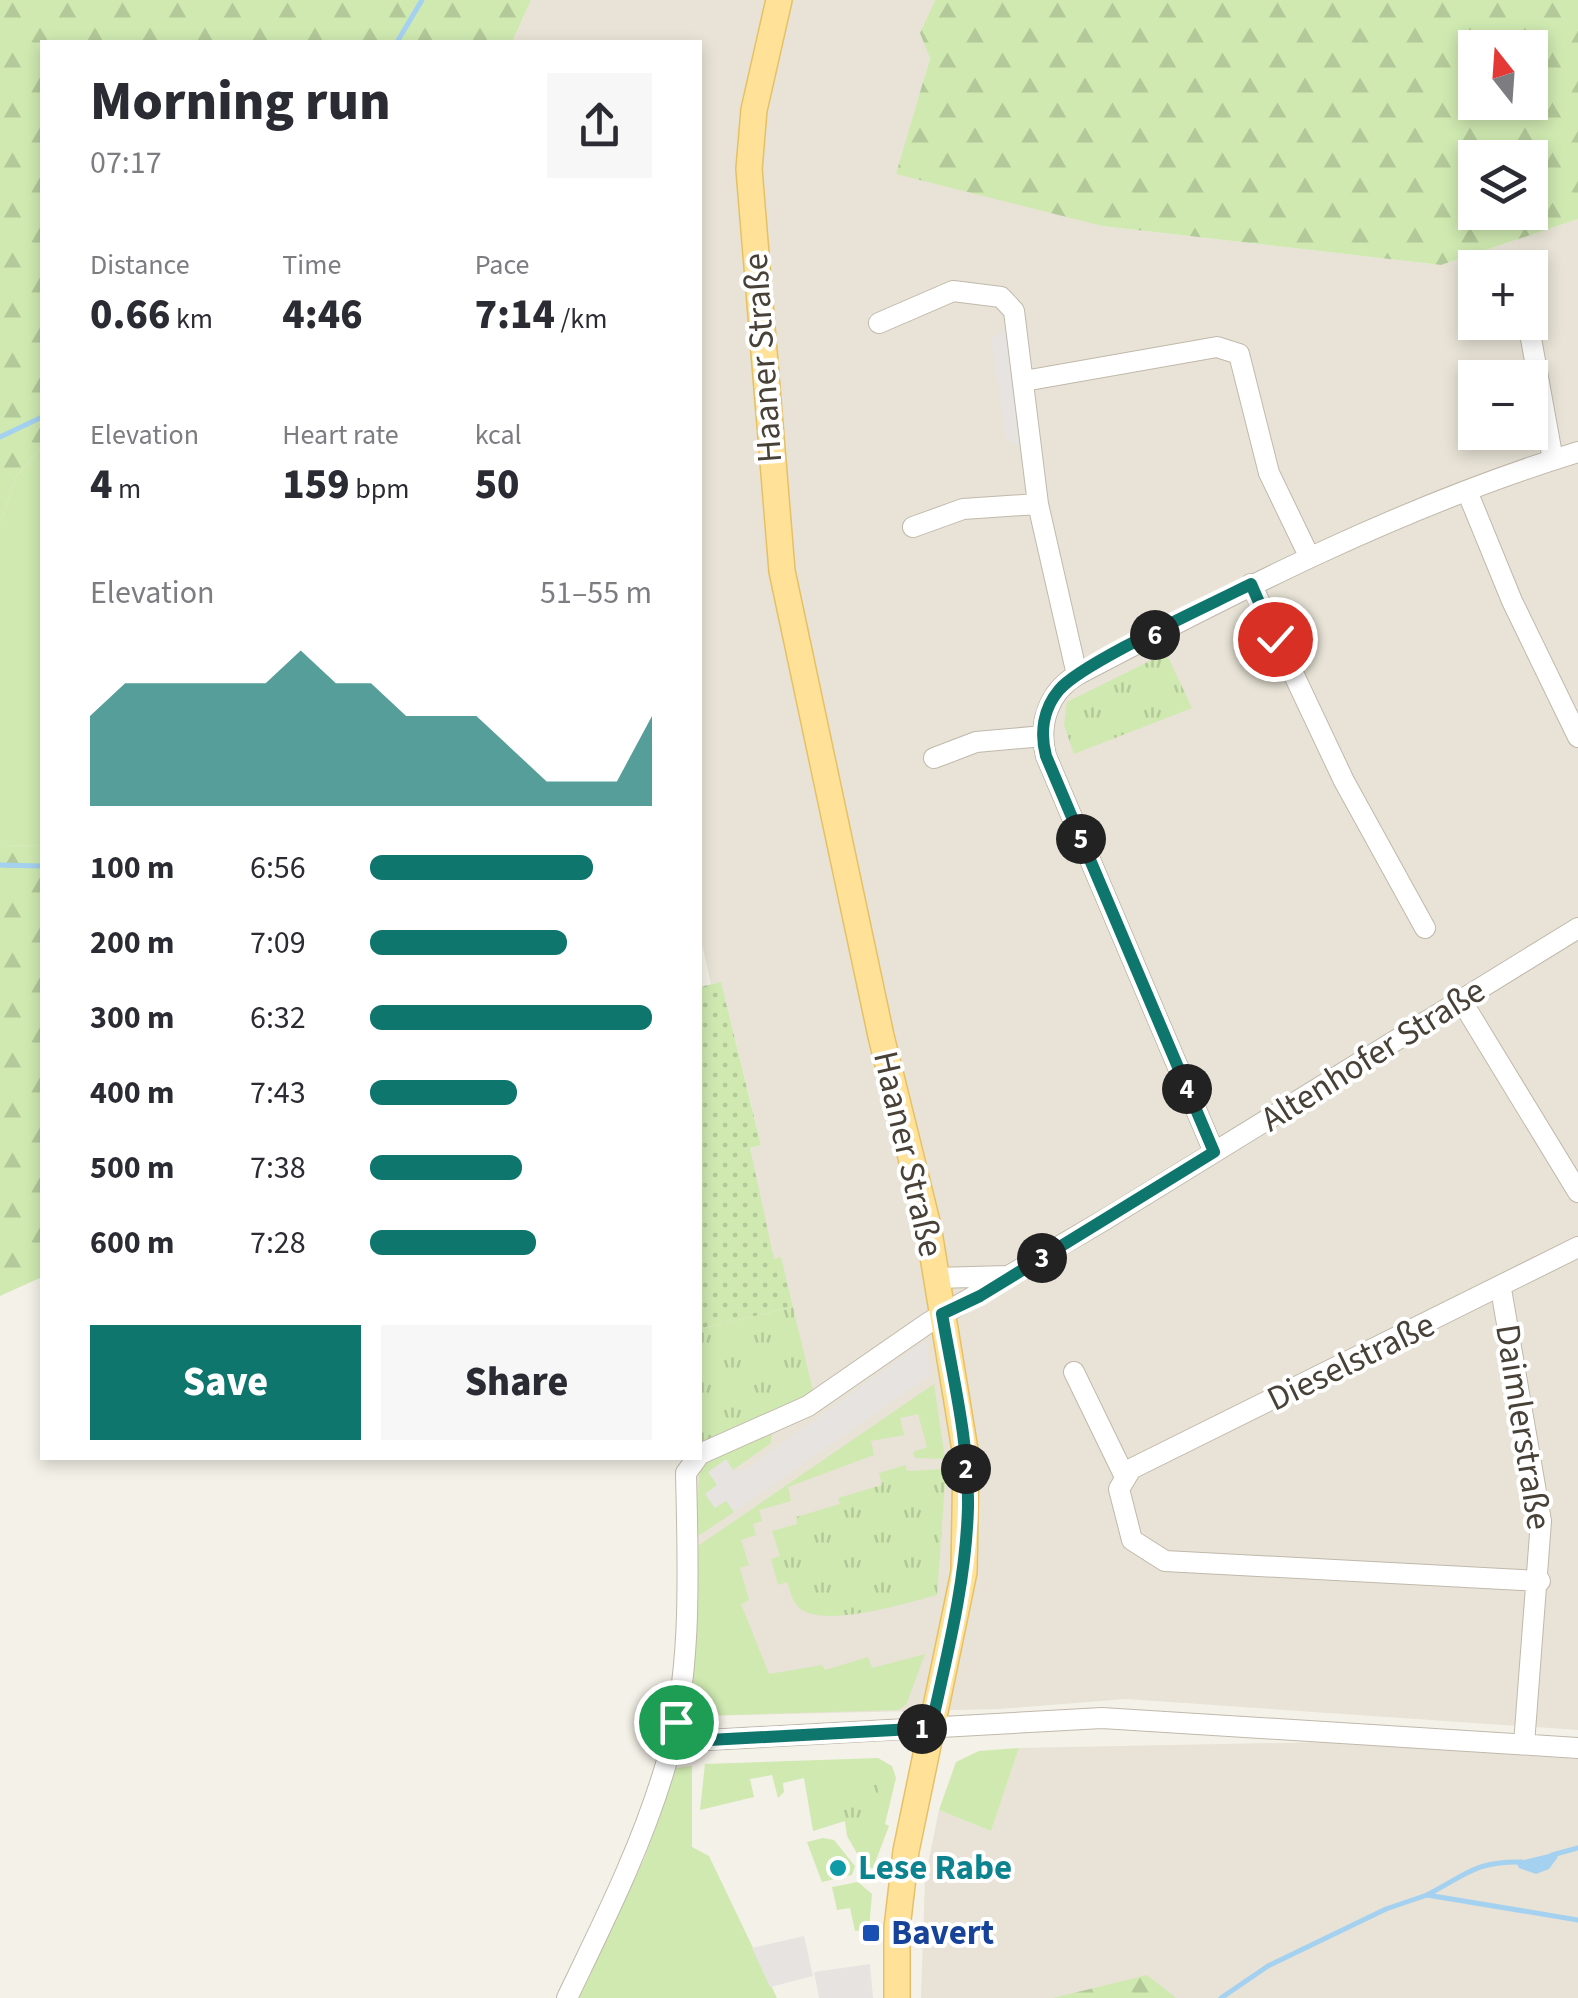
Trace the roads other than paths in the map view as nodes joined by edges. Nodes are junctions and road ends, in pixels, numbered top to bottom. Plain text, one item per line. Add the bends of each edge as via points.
1 (779, 0) edge
2 (878, 323) dead end
3 (1531, 340) edge
4 (1024, 381) junction
5 (1578, 452) edge
6 (1553, 460) junction
7 (1467, 492) junction
8 (1038, 504) junction
9 (913, 526) dead end
10 (1308, 556) junction
11 (1251, 584) junction
12 (1077, 676) junction
13 (1042, 736) junction
14 (1578, 737) edge
15 (934, 758) dead end
16 (1425, 928) dead end
17 (1578, 928) edge
18 (1461, 1000) junction
19 (1214, 1152) junction
20 (1578, 1192) edge
21 (1578, 1247) edge
22 (1014, 1275) junction
23 (936, 1278) junction
24 (1501, 1289) junction
25 (942, 1314) junction
26 (1074, 1372) dead end
27 (702, 1454) edge
28 (695, 1460) edge
29 (1124, 1476) junction
30 (1540, 1581) junction
31 (931, 1728) junction
32 (672, 1742) junction
33 (1524, 1744) junction
34 (1578, 1748) edge
35 (567, 1998) edge
36 (897, 1998) edge

1 - 23 main road, Haaner Straße via 754,110 749,168 776,524
2 - 4 street via 940,292 1001,297 1014,311
3 - 6 street
4 - 8 street
4 - 10 street via 1216,347 1239,354 1270,473
5 - 6 street
6 - 7 street
7 - 10 street
7 - 14 street
8 - 9 street via 963,508
8 - 12 street
10 - 11 street
11 - 12 street
11 - 16 street via 1344,781
12 - 13 street via 1052,700
13 - 15 street via 976,742
13 - 19 street
17 - 18 street, Altenhofer Straße
18 - 19 street, Altenhofer Straße
18 - 20 street
19 - 22 street, Altenhofer Straße
21 - 24 street, Dieselstraße
22 - 23 street, Altenhofer Straße
22 - 25 street, Altenhofer Straße
23 - 25 main road, Haaner Straße
24 - 29 street, Dieselstraße
24 - 30 street, Daimlerstraße via 1536,1478
25 - 27 street, Altenhofer Straße via 808,1406
25 - 31 main road, Haaner Straße via 968,1502 964,1572
26 - 29 street
28 - 32 street via 686,1473 684,1620
29 - 30 street via 1126,1529 1142,1550 1165,1561
30 - 33 street, Daimlerstraße
31 - 32 street
31 - 33 street via 1122,1719
31 - 36 main road, Haaner Straße via 902,1882
32 - 35 street via 636,1857
33 - 34 street

